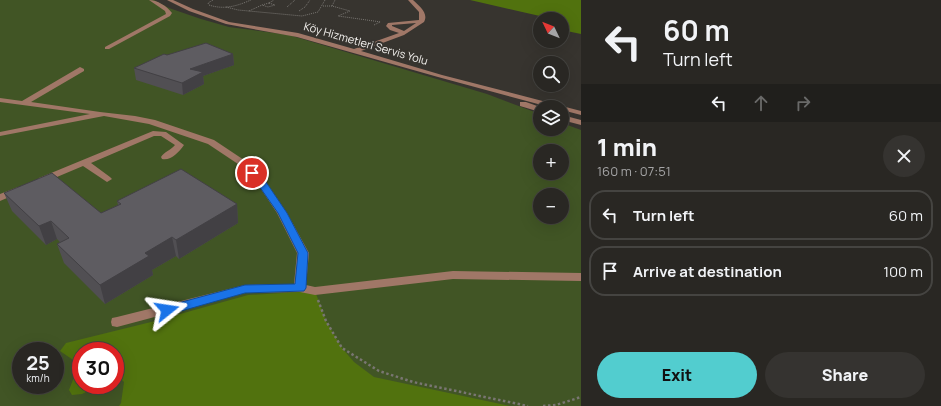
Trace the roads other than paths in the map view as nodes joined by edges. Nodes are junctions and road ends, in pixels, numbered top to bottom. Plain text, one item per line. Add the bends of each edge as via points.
1 (151, 0) edge
2 (169, 0) edge
3 (410, 0) edge
4 (422, 21) junction
5 (400, 23) junction
6 (413, 28) junction
7 (404, 32) junction
8 (107, 48) dead end
9 (355, 51) junction
10 (80, 69) dead end
11 (477, 86) junction
12 (0, 100) edge
13 (533, 101) edge
14 (23, 103) junction
15 (533, 107) edge
16 (569, 110) edge
17 (581, 113) edge
18 (104, 114) junction
19 (569, 119) edge
20 (581, 123) edge
21 (0, 134) edge
22 (165, 157) dead end
23 (84, 162) junction
24 (107, 179) dead end
25 (0, 198) edge
26 (581, 277) edge
27 (300, 288) junction
28 (117, 322) dead end

1 - 8 street via 167,10 168,15
2 - 9 street, Köy Hizmetleri Servis Yolu via 228,23 298,34
3 - 4 street via 422,12
4 - 5 street
4 - 6 street
5 - 6 street
5 - 7 street via 389,26
6 - 7 street
7 - 9 street
9 - 11 street, Köy Hizmetleri Servis Yolu
10 - 14 street via 82,70
11 - 13 street, Köy Hizmetleri Servis Yolu
11 - 15 street
12 - 14 street
14 - 18 street
16 - 17 street
18 - 21 street
18 - 27 street via 134,118 184,132 211,142 241,162 265,188 282,213 303,253
19 - 20 street
22 - 23 street via 180,145 163,134 153,134
23 - 24 street
23 - 25 street
26 - 27 street via 453,275 315,291
27 - 28 street via 245,289

